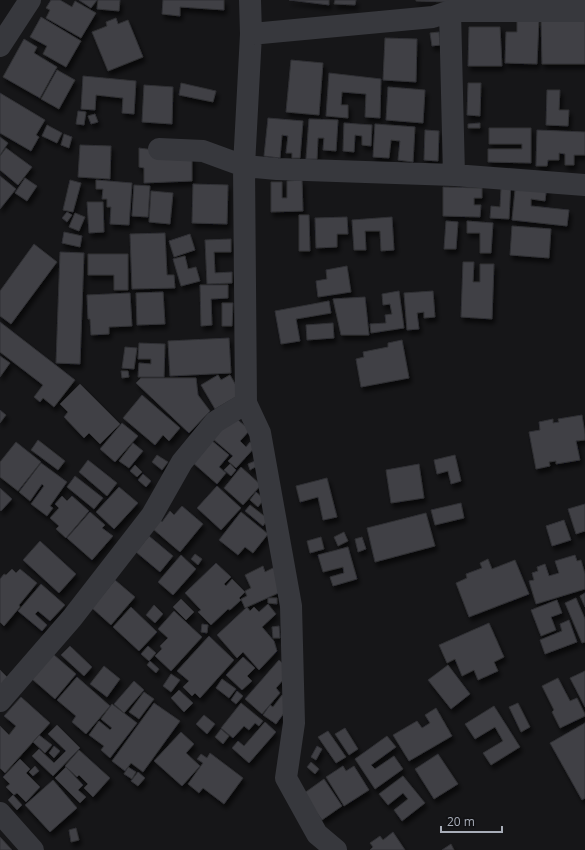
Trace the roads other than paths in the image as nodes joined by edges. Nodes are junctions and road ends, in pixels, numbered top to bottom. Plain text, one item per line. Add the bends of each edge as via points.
1 (30, 0) edge
2 (250, 0) edge
3 (450, 11) junction
4 (585, 11) edge
5 (251, 34) junction
6 (0, 46) edge
7 (159, 149) dead end
8 (244, 166) junction
9 (454, 175) junction
10 (585, 185) edge
11 (246, 403) junction
12 (0, 701) edge
13 (0, 813) edge
14 (33, 850) edge
15 (336, 850) edge

1 - 6 street
2 - 5 street
3 - 4 street
3 - 5 street via 433,17
3 - 9 street
5 - 8 street
7 - 8 street via 203,151
8 - 9 street
8 - 11 street
9 - 10 street
11 - 12 street via 215,422 205,433 182,462 152,516 72,618
11 - 15 street via 260,433 291,606 294,723 286,778 317,834
13 - 14 street

